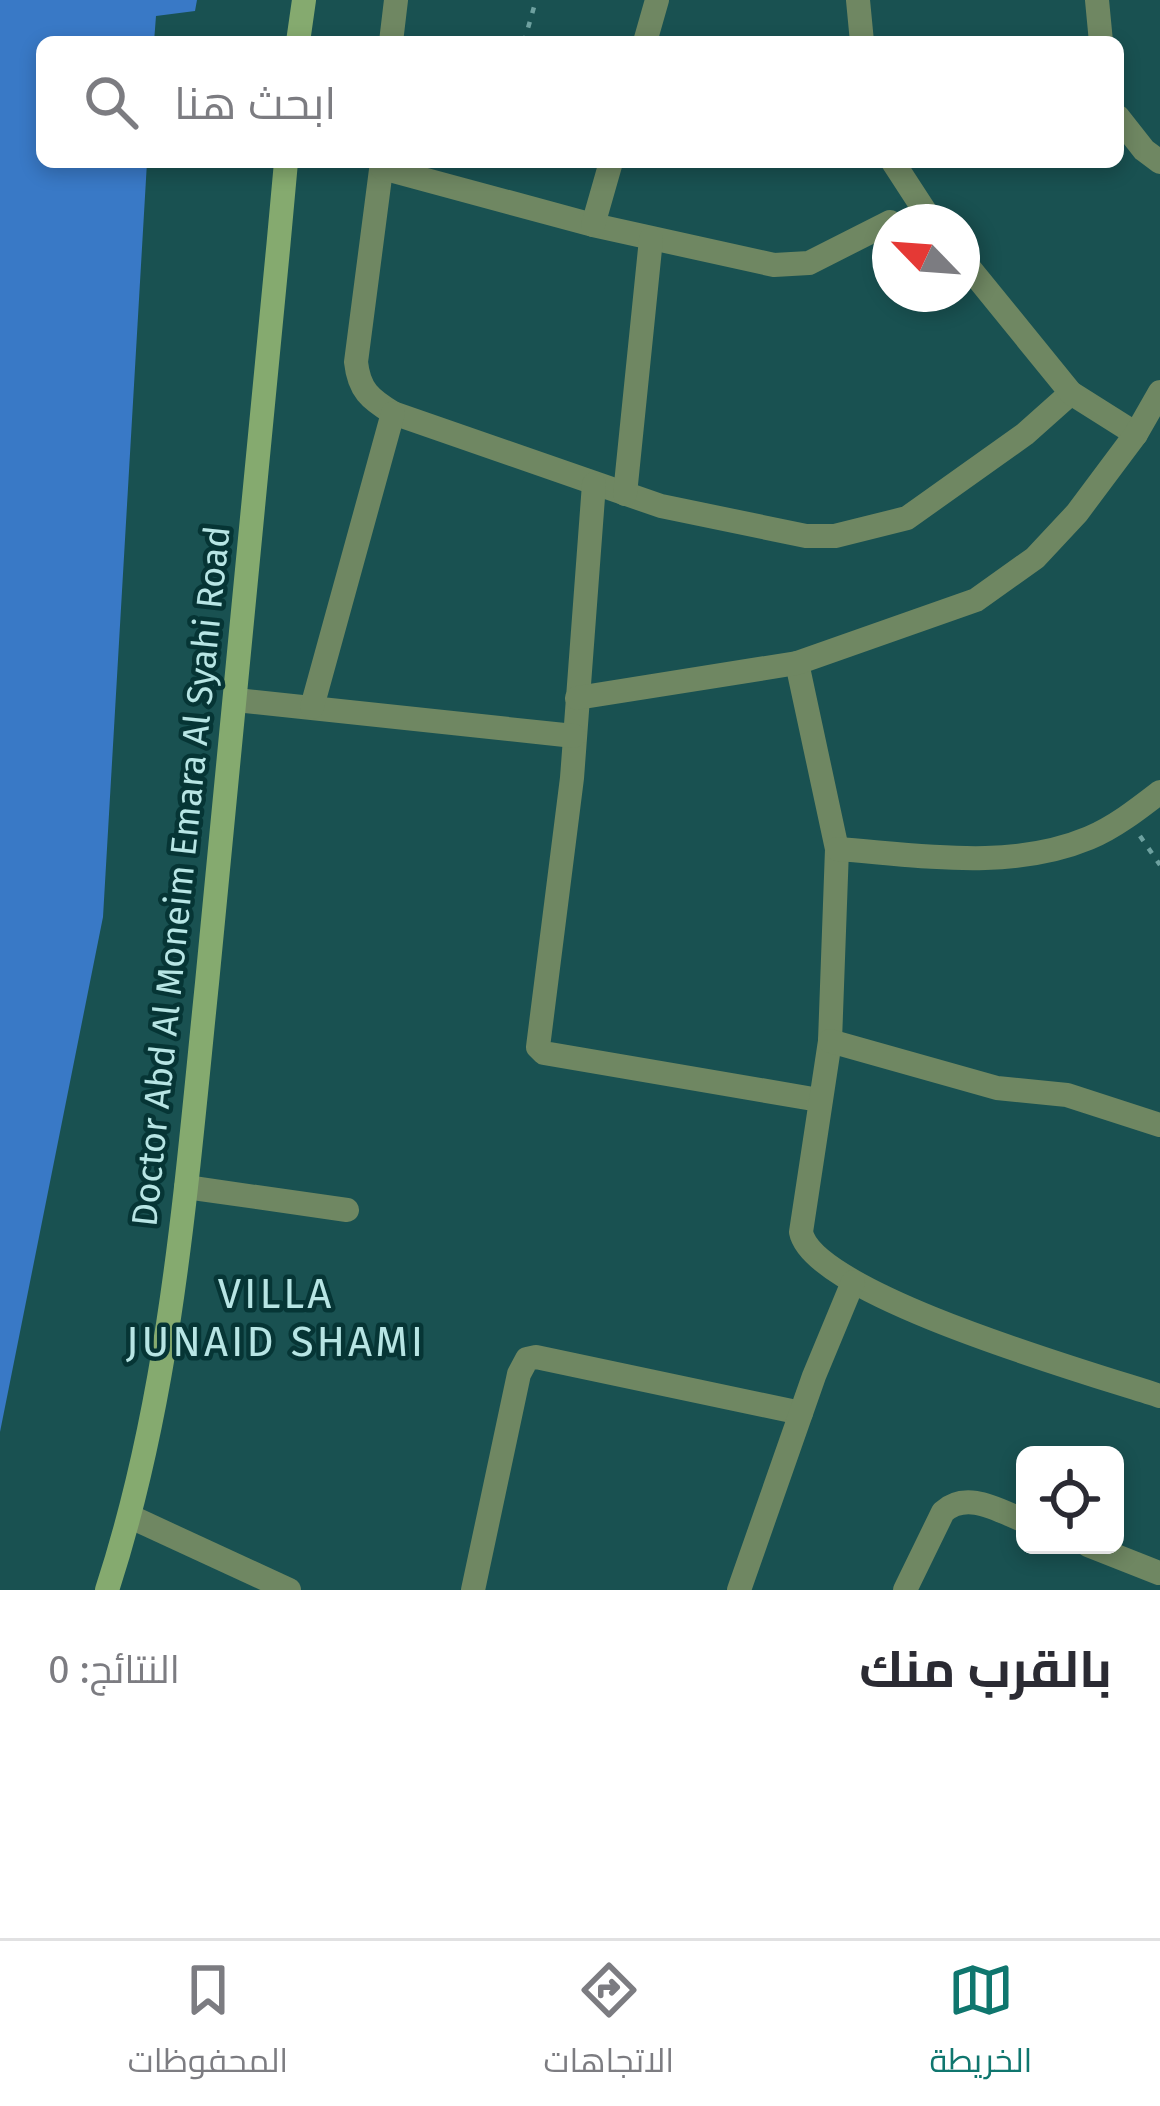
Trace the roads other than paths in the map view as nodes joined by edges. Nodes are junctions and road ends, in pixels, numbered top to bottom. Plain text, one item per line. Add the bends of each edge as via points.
1 (304, 0) edge
2 (396, 0) edge
3 (657, 0) edge
4 (858, 0) edge
5 (1097, 0) edge
6 (299, 36) edge
7 (392, 36) edge
8 (647, 36) edge
9 (861, 36) edge
10 (1100, 36) edge
11 (1124, 125) edge
12 (1160, 162) edge
13 (285, 168) edge
14 (382, 168) edge
15 (393, 168) edge
16 (609, 168) edge
17 (897, 168) edge
18 (920, 204) edge
19 (593, 225) junction
20 (872, 232) edge
21 (651, 239) junction
22 (980, 281) edge
23 (1160, 392) edge
24 (1071, 393) junction
25 (392, 413) junction
26 (1136, 434) junction
27 (594, 484) junction
28 (626, 494) junction
29 (797, 663) junction
30 (577, 698) junction
31 (236, 700) junction
32 (312, 707) junction
33 (574, 736) junction
34 (1160, 792) edge
35 (837, 849) junction
36 (830, 1042) junction
37 (819, 1100) junction
38 (1160, 1125) edge
39 (186, 1186) junction
40 (347, 1210) dead end
41 (853, 1282) junction
42 (1160, 1396) edge
43 (801, 1413) junction
44 (131, 1517) junction
45 (1016, 1518) edge
46 (1112, 1554) edge
47 (1160, 1572) edge
48 (107, 1590) edge
49 (289, 1590) edge
50 (473, 1590) edge
51 (739, 1590) edge
52 (905, 1590) edge
53 (1151, 1590) edge

1 - 6 main road
2 - 7 street
3 - 8 street
4 - 9 street
5 - 10 street
11 - 12 street
13 - 31 main road, Doctor Abd Al Moneim Emara Al Syahi Road
14 - 25 street via 356,362 368,398
15 - 19 street
16 - 19 street
17 - 18 street
19 - 21 street
20 - 21 street via 793,267
21 - 28 street
22 - 24 street
23 - 26 street
24 - 26 street
24 - 28 street via 907,518 869,530 806,536
25 - 27 street
25 - 32 street
26 - 29 street via 1078,513 1000,586
27 - 28 street
27 - 30 street
29 - 30 street
29 - 35 street
30 - 33 street
31 - 32 street
31 - 39 main road, Doctor Abd Al Moneim Emara Al Syahi Road
32 - 33 street
33 - 37 street via 540,1050
34 - 35 street via 1091,837 1012,857
35 - 36 street
36 - 37 street
36 - 38 street via 998,1088 1067,1095
37 - 41 street via 803,1242
39 - 40 street
39 - 44 main road, Doctor Abd Al Moneim Emara Al Syahi Road
41 - 42 street via 946,1324
41 - 43 street
43 - 50 street via 526,1359
43 - 51 street
44 - 48 main road, Doctor Abd Al Moneim Emara Al Syahi Road
44 - 49 street
45 - 52 street via 976,1502 950,1504
46 - 47 street
47 - 53 street

